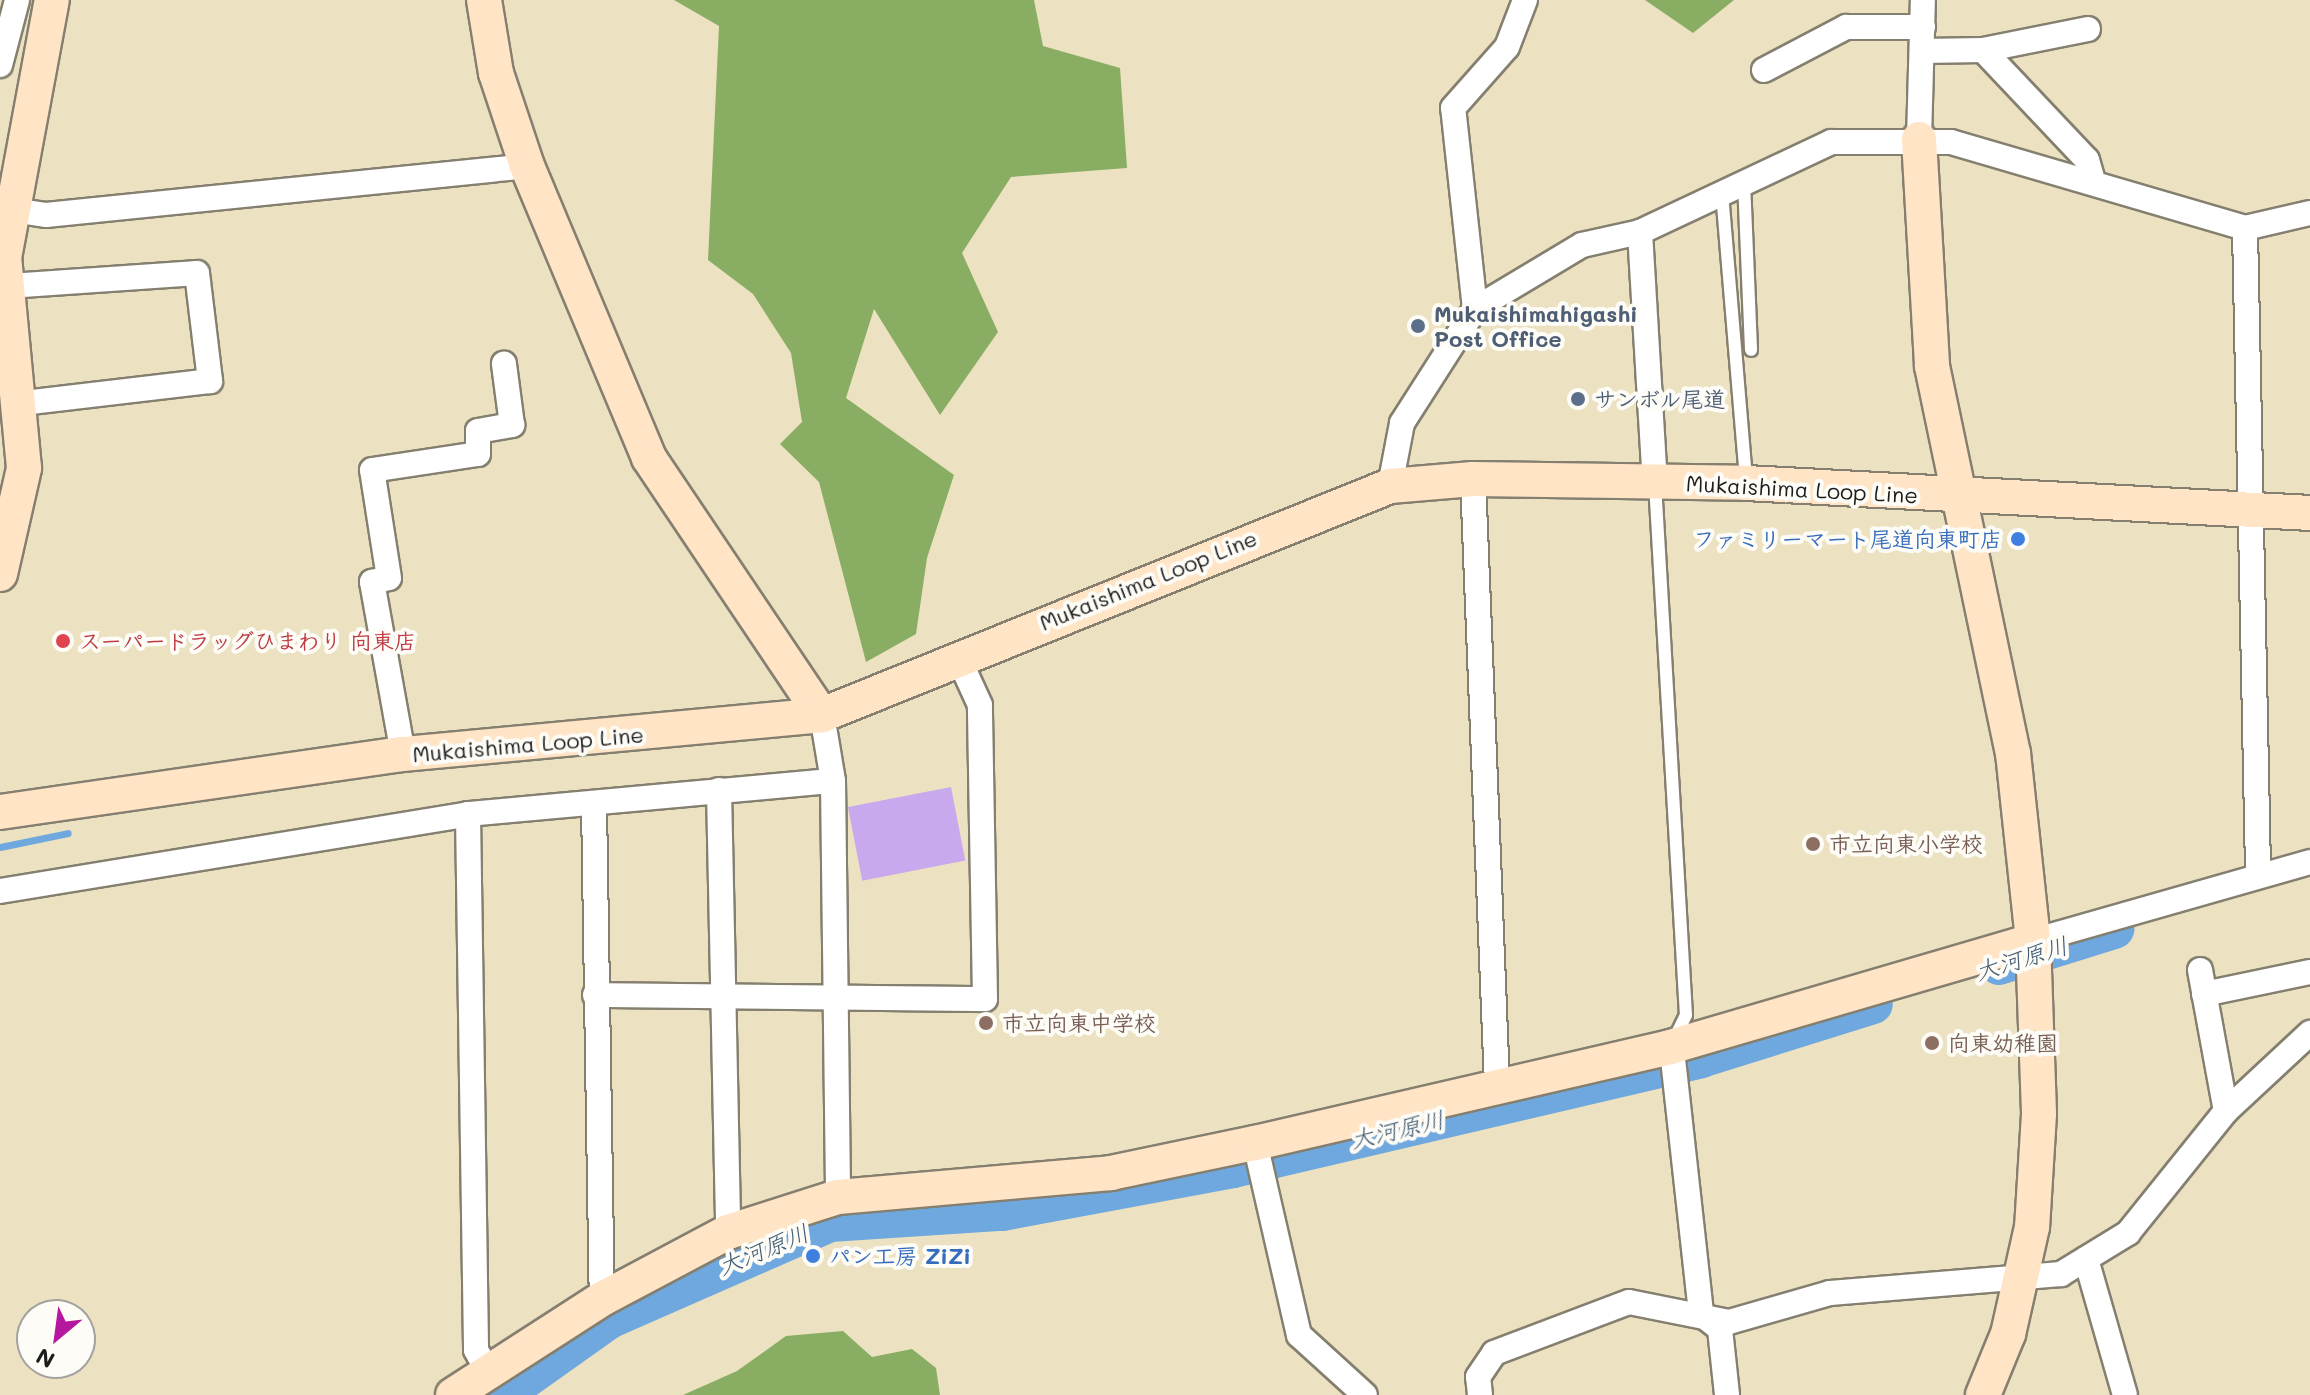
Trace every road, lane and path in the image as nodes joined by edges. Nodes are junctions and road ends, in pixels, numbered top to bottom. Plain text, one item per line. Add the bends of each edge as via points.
1 (17, 0) edge
2 (52, 0) edge
3 (484, 0) edge
4 (1525, 0) edge
5 (1923, 0) edge
6 (2088, 29) dead end
7 (1923, 39) junction
8 (1983, 50) junction
9 (0, 65) edge
10 (1764, 70) dead end
11 (1919, 139) junction
12 (527, 166) junction
13 (2093, 181) junction
14 (1744, 182) junction
15 (1722, 193) junction
16 (6, 209) edge
17 (2310, 213) edge
18 (2245, 228) junction
19 (1640, 232) junction
20 (8, 286) junction
21 (1475, 309) junction
22 (1751, 350) dead end
23 (504, 364) dead end
24 (23, 403) junction
25 (1473, 479) junction
26 (1655, 483) junction
27 (1746, 483) junction
28 (1390, 486) junction
29 (1958, 498) junction
30 (2252, 509) junction
31 (2310, 513) edge
32 (0, 574) edge
33 (958, 657) junction
34 (822, 715) junction
35 (403, 754) junction
36 (833, 781) junction
37 (719, 790) junction
38 (594, 803) junction
39 (0, 812) edge
40 (468, 814) junction
41 (2310, 862) edge
42 (2258, 871) junction
43 (0, 891) edge
44 (2033, 941) junction
45 (2310, 972) edge
46 (595, 995) junction
47 (834, 995) junction
48 (723, 997) junction
49 (2310, 1033) edge
50 (1673, 1060) junction
51 (1497, 1084) junction
52 (2226, 1111) junction
53 (1255, 1143) junction
54 (838, 1197) junction
55 (728, 1232) junction
56 (2086, 1259) junction
57 (2020, 1282) junction
58 (602, 1299) junction
59 (1701, 1314) junction
60 (487, 1370) junction
61 (453, 1395) edge
62 (1365, 1395) edge
63 (1480, 1395) edge
64 (1727, 1395) edge
65 (1983, 1395) edge
66 (2125, 1395) edge

1 - 9 street
2 - 16 street
3 - 12 street via 496,73
4 - 21 street via 1507,47 1453,108
5 - 7 street
6 - 8 street
7 - 8 street
7 - 10 street via 1846,27
7 - 11 street
8 - 13 street via 2087,160
11 - 13 street
11 - 14 street via 1831,142
11 - 29 street via 1923,293
12 - 16 street via 46,215
12 - 34 street via 649,458
13 - 18 street
14 - 15 street
14 - 22 lane
15 - 19 street
15 - 27 lane
16 - 20 street
17 - 18 street
18 - 30 street
19 - 21 street via 1582,245
19 - 26 street
20 - 24 street
20 - 24 street via 197,273 210,381
21 - 28 street via 1402,423
23 - 35 street via 512,425 478,431 478,454 372,470 389,578 372,582
24 - 32 street via 24,468
25 - 26 street, Mukaishima Loop Line
25 - 28 street, Mukaishima Loop Line
25 - 51 street
26 - 27 street, Mukaishima Loop Line
26 - 50 lane via 1686,1015
27 - 29 street, Mukaishima Loop Line
28 - 33 street, Mukaishima Loop Line
29 - 30 street, Mukaishima Loop Line
29 - 44 street via 2013,753
30 - 31 street, Mukaishima Loop Line
30 - 42 street
33 - 34 street, Mukaishima Loop Line
33 - 47 street via 980,705 985,999
34 - 35 street, Mukaishima Loop Line
34 - 36 street
35 - 39 street, Mukaishima Loop Line
36 - 37 street
36 - 47 street
37 - 38 street
37 - 48 street
38 - 40 street
38 - 46 street
40 - 43 street
40 - 60 street via 476,1350
41 - 42 street
42 - 44 street
44 - 50 street
44 - 57 street via 2039,1114 2032,1227
45 - 52 street via 2202,982
46 - 48 street
46 - 58 street
47 - 48 street
47 - 54 street
48 - 55 street
49 - 52 street
50 - 51 street
50 - 59 street
51 - 53 street
52 - 56 street via 2128,1233
53 - 54 street via 1111,1173
53 - 62 street via 1299,1335
54 - 55 street
55 - 58 street
56 - 57 street via 2061,1274
56 - 66 street
57 - 59 street via 1830,1293 1729,1322
57 - 65 street
58 - 60 street
59 - 63 street via 1629,1302 1559,1326 1494,1353 1478,1377
59 - 64 street via 1720,1329
60 - 61 street

